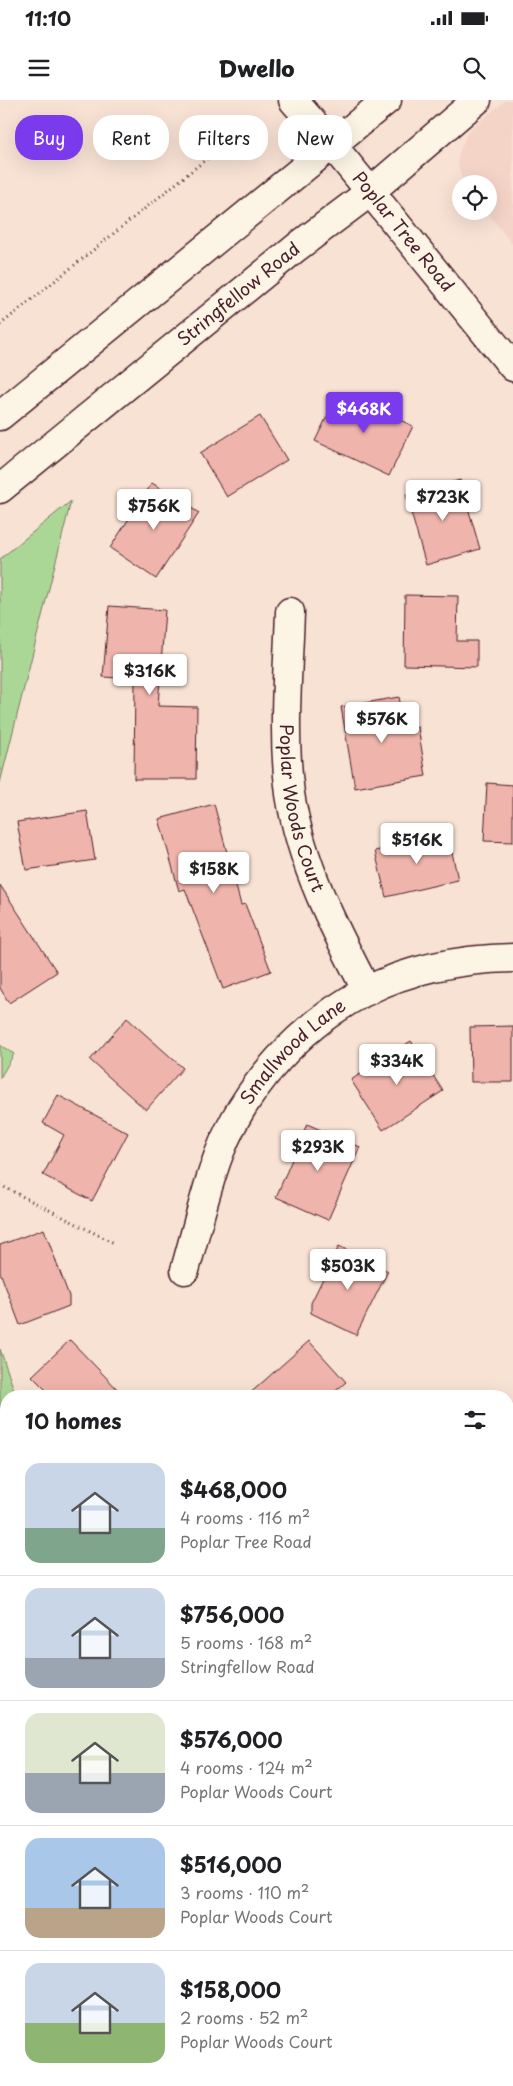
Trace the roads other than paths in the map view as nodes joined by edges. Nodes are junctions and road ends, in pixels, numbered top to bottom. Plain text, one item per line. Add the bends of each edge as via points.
1 (293, 100) edge
2 (387, 100) edge
3 (477, 100) edge
4 (306, 115) edge
5 (352, 130) edge
6 (315, 160) edge
7 (344, 160) edge
8 (370, 192) junction
9 (513, 367) edge
10 (0, 416) edge
11 (0, 489) edge
12 (290, 612) dead end
13 (513, 958) edge
14 (367, 991) junction
15 (185, 1270) dead end

1 - 4 main road, Poplar Tree Road
2 - 5 main road
3 - 8 main road, Stringfellow Road
6 - 10 main road
7 - 8 main road, Poplar Tree Road
8 - 9 main road, Poplar Tree Road
8 - 11 main road, Stringfellow Road via 297,247
12 - 14 main road, Poplar Woods Court via 286,732 290,794 321,900
13 - 14 main road, Smallwood Lane via 481,958 424,969
14 - 15 main road, Smallwood Lane via 335,1010 298,1039 265,1076 238,1114 220,1154

